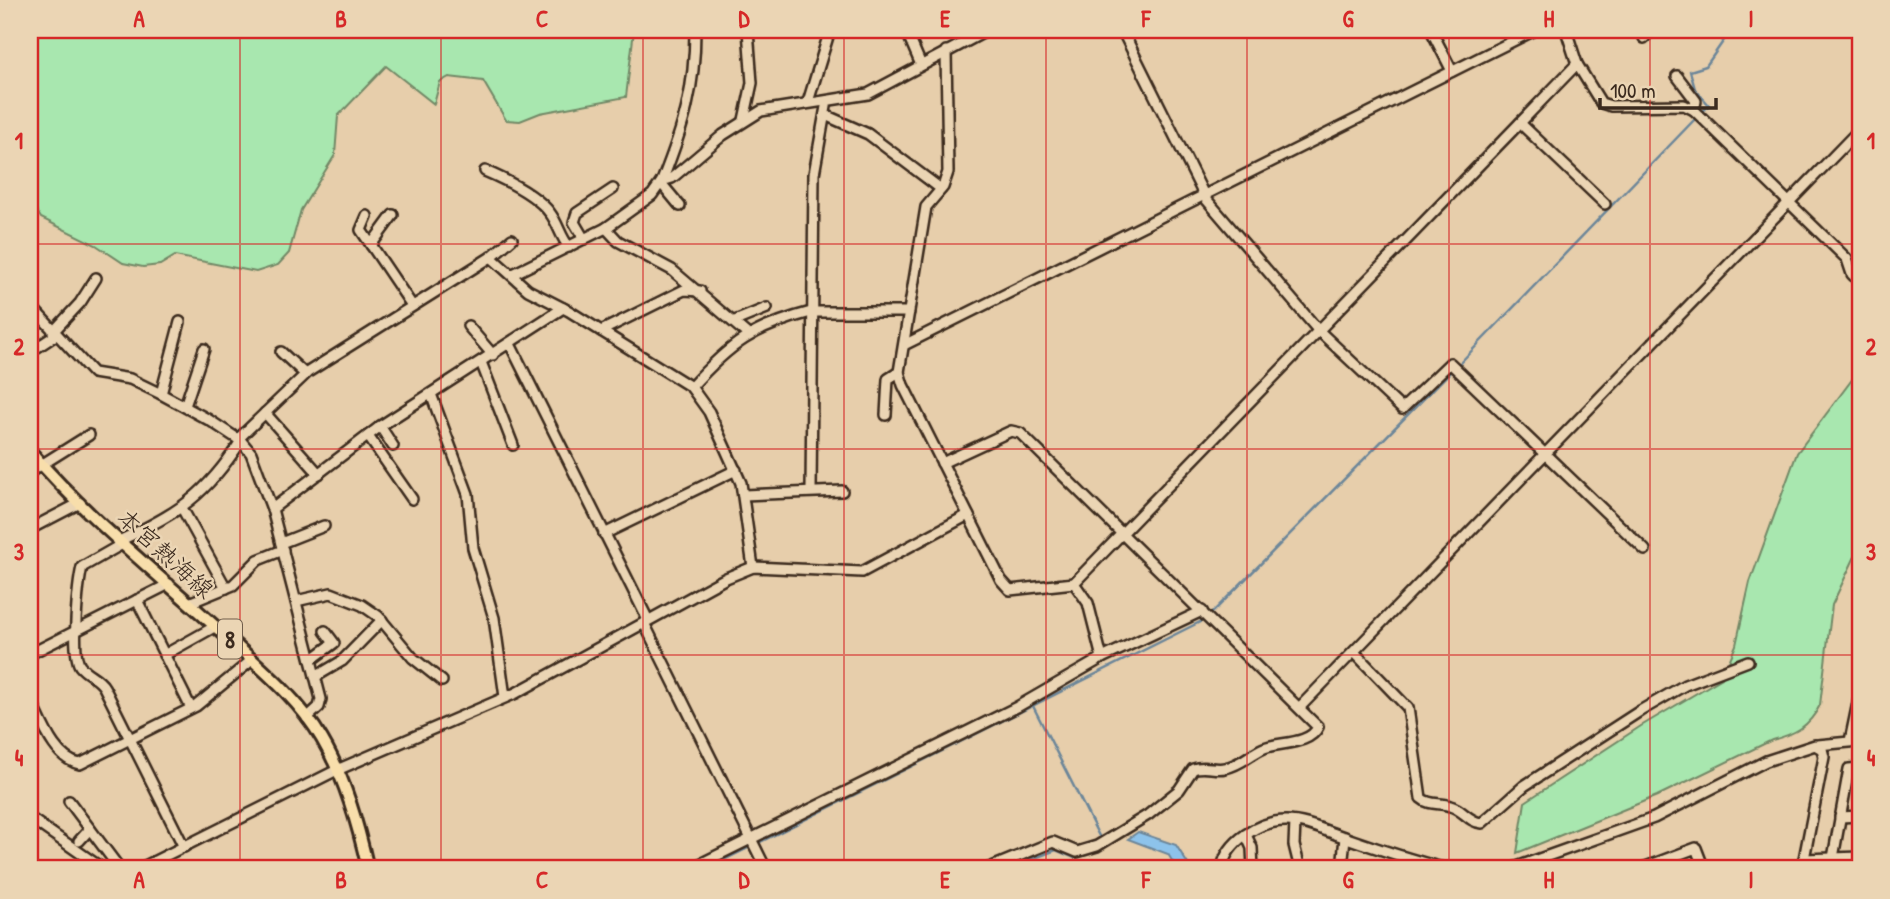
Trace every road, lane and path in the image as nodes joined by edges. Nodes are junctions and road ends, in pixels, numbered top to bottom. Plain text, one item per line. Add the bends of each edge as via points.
1 (695, 30) edge
2 (748, 30) edge
3 (830, 30) edge
4 (906, 30) edge
5 (988, 30) edge
6 (1122, 30) edge
7 (1431, 30) edge
8 (1535, 30) edge
9 (1566, 30) edge
10 (1651, 30) edge
11 (1644, 38) dead end
12 (946, 51) junction
13 (1577, 64) junction
14 (921, 65) junction
15 (1452, 71) junction
16 (1677, 76) dead end
17 (808, 102) junction
18 (827, 102) junction
19 (1694, 110) junction
20 (825, 115) junction
21 (744, 120) junction
22 (1520, 123) junction
23 (1860, 129) edge
24 (485, 171) dead end
25 (662, 182) junction
26 (613, 189) dead end
27 (941, 189) junction
28 (1204, 193) junction
29 (1788, 203) junction
30 (1605, 204) dead end
31 (680, 205) dead end
32 (393, 215) dead end
33 (367, 216) dead end
34 (606, 228) junction
35 (512, 239) dead end
36 (584, 239) junction
37 (371, 245) junction
38 (569, 247) junction
39 (491, 257) junction
40 (513, 274) junction
41 (96, 278) dead end
42 (1860, 282) edge
43 (700, 291) junction
44 (411, 304) junction
45 (30, 305) edge
46 (563, 308) junction
47 (766, 308) dead end
48 (811, 312) junction
49 (909, 313) junction
50 (735, 321) junction
51 (180, 322) dead end
52 (468, 326) dead end
53 (1318, 330) junction
54 (601, 331) junction
55 (55, 334) junction
56 (747, 334) junction
57 (510, 344) junction
58 (904, 345) junction
59 (204, 349) dead end
60 (30, 352) edge
61 (281, 352) dead end
62 (493, 355) junction
63 (481, 362) junction
64 (900, 372) junction
65 (305, 374) junction
66 (691, 387) junction
67 (161, 394) junction
68 (431, 394) junction
69 (185, 406) junction
70 (265, 413) junction
71 (886, 415) dead end
72 (380, 426) junction
73 (89, 435) dead end
74 (368, 436) junction
75 (239, 440) junction
76 (513, 445) dead end
77 (393, 446) dead end
78 (30, 451) edge
79 (1545, 454) junction
80 (942, 463) junction
81 (42, 465) junction
82 (736, 470) junction
83 (30, 472) edge
84 (319, 474) junction
85 (811, 491) junction
86 (842, 491) dead end
87 (744, 495) junction
88 (412, 499) dead end
89 (80, 503) junction
90 (182, 508) junction
91 (272, 509) junction
92 (968, 515) junction
93 (324, 526) dead end
94 (30, 529) edge
95 (1121, 531) junction
96 (604, 534) junction
97 (123, 541) junction
98 (282, 547) junction
99 (1644, 550) dead end
100 (753, 567) junction
101 (1074, 583) junction
102 (169, 584) junction
103 (226, 588) junction
104 (137, 600) junction
105 (296, 601) junction
106 (189, 603) junction
107 (1206, 615) junction
108 (382, 620) junction
109 (646, 622) junction
110 (216, 626) junction
111 (78, 630) junction
112 (325, 631) dead end
113 (1354, 652) junction
114 (30, 654) edge
115 (164, 655) junction
116 (1102, 658) junction
117 (252, 660) junction
118 (311, 660) junction
119 (1748, 661) dead end
120 (315, 677) junction
121 (442, 681) dead end
122 (1860, 693) edge
123 (505, 697) junction
124 (30, 698) edge
125 (1300, 707) junction
126 (191, 708) junction
127 (307, 718) junction
128 (129, 740) junction
129 (1855, 741) edge
130 (1818, 745) junction
131 (1860, 768) edge
132 (337, 770) junction
133 (69, 801) dead end
134 (1860, 816) edge
135 (1840, 817) junction
136 (30, 818) edge
137 (1295, 822) junction
138 (90, 829) junction
139 (1246, 835) junction
140 (751, 838) junction
141 (1345, 838) junction
142 (79, 841) dead end
143 (184, 847) junction
144 (1860, 857) edge
145 (1833, 858) junction
146 (1803, 864) edge
147 (1423, 866) edge
148 (1658, 866) edge
149 (103, 869) edge
150 (120, 869) edge
151 (139, 869) edge
152 (368, 869) edge
153 (690, 869) edge
154 (766, 869) edge
155 (987, 869) edge
156 (1222, 869) edge
157 (1252, 869) edge
158 (1300, 869) edge
159 (1342, 869) edge
160 (1447, 869) edge
161 (1511, 869) edge
162 (1640, 869) edge
163 (1704, 869) edge

1 - 25 street via 695,75 686,118
2 - 21 street via 752,83
3 - 17 street
4 - 14 street
5 - 12 street
6 - 28 street
7 - 15 street
8 - 15 street
9 - 13 street
10 - 11 street
12 - 14 street
12 - 27 street via 949,158
13 - 19 street via 1603,105 1684,105
13 - 22 street
14 - 18 street via 878,89
15 - 28 street
16 - 19 street via 1696,101
17 - 18 street
17 - 21 street via 769,108
18 - 20 street
19 - 29 street
20 - 27 street via 868,134
20 - 48 street via 814,174
21 - 25 street
22 - 30 street
22 - 53 street
23 - 29 street
24 - 38 street via 503,178 549,211
25 - 31 street
25 - 34 street via 652,195
26 - 36 street via 577,212 574,222
27 - 49 street via 926,207
28 - 53 street
28 - 58 street
29 - 42 street via 1847,259
29 - 79 street
32 - 37 street
33 - 37 street via 361,230
34 - 36 street
34 - 43 street via 618,241
35 - 39 street
36 - 38 street
37 - 44 street
38 - 40 street
39 - 40 street
39 - 44 street
40 - 46 street via 528,290
41 - 55 street
43 - 50 street
43 - 54 street via 684,290
44 - 65 street
45 - 55 street
46 - 54 street
46 - 57 street
47 - 50 street
48 - 49 street
48 - 56 street
48 - 85 street
49 - 58 street
50 - 56 street
51 - 67 street
52 - 62 street
53 - 79 street via 1402,409 1450,363
53 - 95 street
54 - 66 street
55 - 60 street
55 - 67 street via 93,373 130,379
56 - 66 street
57 - 62 street
57 - 96 street
58 - 64 street
59 - 69 street
61 - 65 street
62 - 63 street
63 - 68 street
63 - 76 street
64 - 71 street via 888,379
64 - 80 street
65 - 70 street
66 - 82 street via 709,412
67 - 69 street
68 - 72 street
68 - 123 street via 468,494 473,548 494,618
69 - 75 street
70 - 75 street
70 - 84 street
72 - 74 street
72 - 77 street
73 - 81 street
74 - 84 street
74 - 88 street
75 - 90 street via 215,479
75 - 91 street via 257,464
78 - 81 main road, 本宮熱海線 / 8
79 - 99 street
79 - 113 street
80 - 92 street
80 - 95 street via 1016,430
81 - 83 street
81 - 89 main road, 本宮熱海線 / 8
82 - 87 street
82 - 96 street
84 - 91 street
85 - 86 street
85 - 87 street
87 - 100 street
89 - 94 street
89 - 97 main road, 本宮熱海線 / 8
90 - 97 street
90 - 103 street
91 - 98 street
92 - 100 street via 862,572
92 - 101 street via 1006,587
93 - 98 street
95 - 101 street
95 - 107 street
96 - 109 street
97 - 102 main road, 本宮熱海線 / 8
97 - 111 street via 82,567 76,601
98 - 103 street via 258,560 241,580
98 - 105 street
100 - 109 street
101 - 116 street via 1092,613
102 - 104 street
102 - 106 main road, 本宮熱海線 / 8
103 - 106 street
104 - 111 street
104 - 115 street
105 - 108 street via 331,593 362,605
105 - 118 street
106 - 110 main road, 本宮熱海線 / 8
107 - 116 street
107 - 125 street
108 - 120 street via 342,661
108 - 121 street via 413,658
109 - 123 street
109 - 140 street
110 - 115 street
110 - 117 main road, 本宮熱海線 / 8
111 - 114 street
111 - 128 street via 79,665 98,677
112 - 118 street via 334,643
113 - 119 street via 1408,708 1421,798 1452,806 1472,822 1482,823 1524,786 1640,711 1685,685
113 - 125 street
115 - 126 street
116 - 140 street via 1017,707
117 - 126 street
117 - 127 main road, 本宮熱海線 / 8
118 - 120 street
120 - 127 street via 321,703
122 - 129 street
123 - 132 street
124 - 128 street via 47,734 74,763 86,762
125 - 155 street via 1316,723 1314,733 1263,749 1240,763 1193,769 1183,786 1148,815 1097,846 1077,852 1052,842
126 - 128 street
127 - 132 main road, 本宮熱海線 / 8
128 - 143 street
129 - 130 street
130 - 146 street via 1824,752 1823,766
130 - 161 street via 1766,761 1654,818
131 - 135 street via 1849,769
132 - 143 street
132 - 152 main road, 本宮熱海線 / 8
133 - 138 street
134 - 135 street
135 - 145 street
136 - 149 street
137 - 139 street via 1267,825
137 - 141 street
137 - 158 street
138 - 142 street
138 - 150 street
139 - 156 street via 1228,852
139 - 157 street via 1252,848
140 - 153 street
140 - 154 street
141 - 147 street
141 - 159 street
143 - 151 street
144 - 145 street
145 - 146 street
147 - 160 street
148 - 162 street
148 - 163 street via 1696,848

